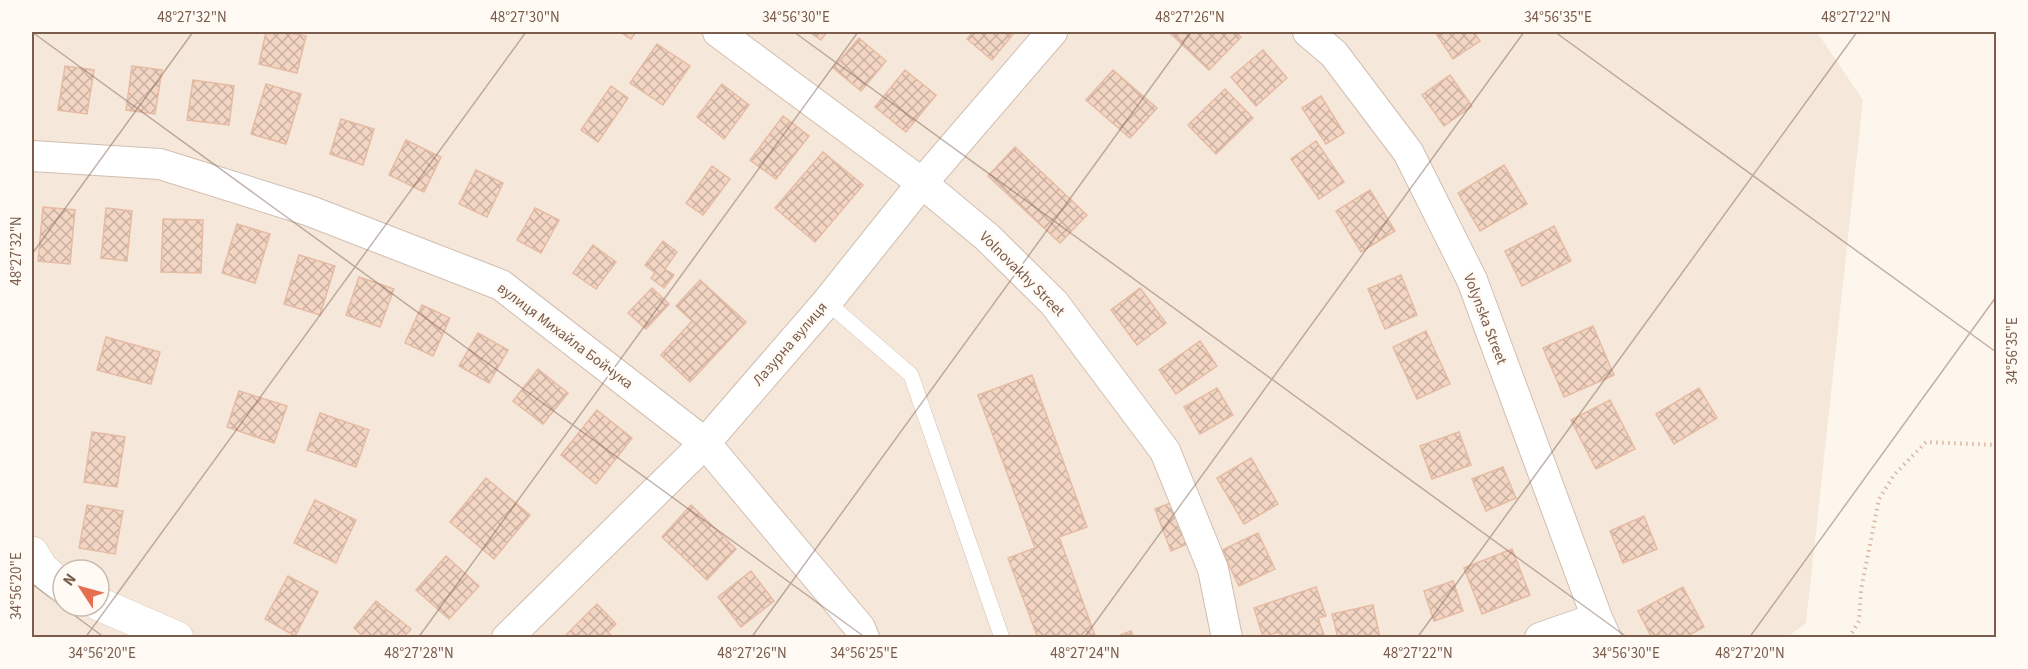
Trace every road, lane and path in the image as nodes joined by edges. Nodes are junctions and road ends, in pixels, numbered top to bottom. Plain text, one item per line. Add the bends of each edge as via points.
1 (718, 32) edge
2 (1052, 32) edge
3 (1308, 32) edge
4 (32, 156) edge
5 (922, 183) junction
6 (827, 302) junction
7 (705, 443) junction
8 (1996, 445) edge
9 (32, 553) edge
10 (51, 577) edge
11 (111, 609) edge
12 (1601, 628) edge
13 (177, 638) edge
14 (507, 638) edge
15 (864, 638) edge
16 (1002, 638) edge
17 (1227, 638) edge
18 (1540, 638) edge
19 (1849, 638) edge

1 - 5 street, Volnovakhy Street
2 - 5 street, Лазурна вулиця
3 - 12 street, Volynska Street via 1334,54 1408,152 1472,280
4 - 7 street, вулиця Михайла Бойчука via 160,164 310,211 501,285
5 - 6 street, Лазурна вулиця
5 - 17 street, Volnovakhy Street via 987,237 1054,303 1165,451 1213,569
6 - 7 street, Лазурна вулиця
6 - 16 lane via 911,375
7 - 14 street, Лазурна вулиця
7 - 15 street, вулиця Михайла Бойчука via 860,628
8 - 19 path via 1926,442 1893,475 1879,499 1861,590 1859,621
9 - 10 street
11 - 13 street
12 - 18 street

